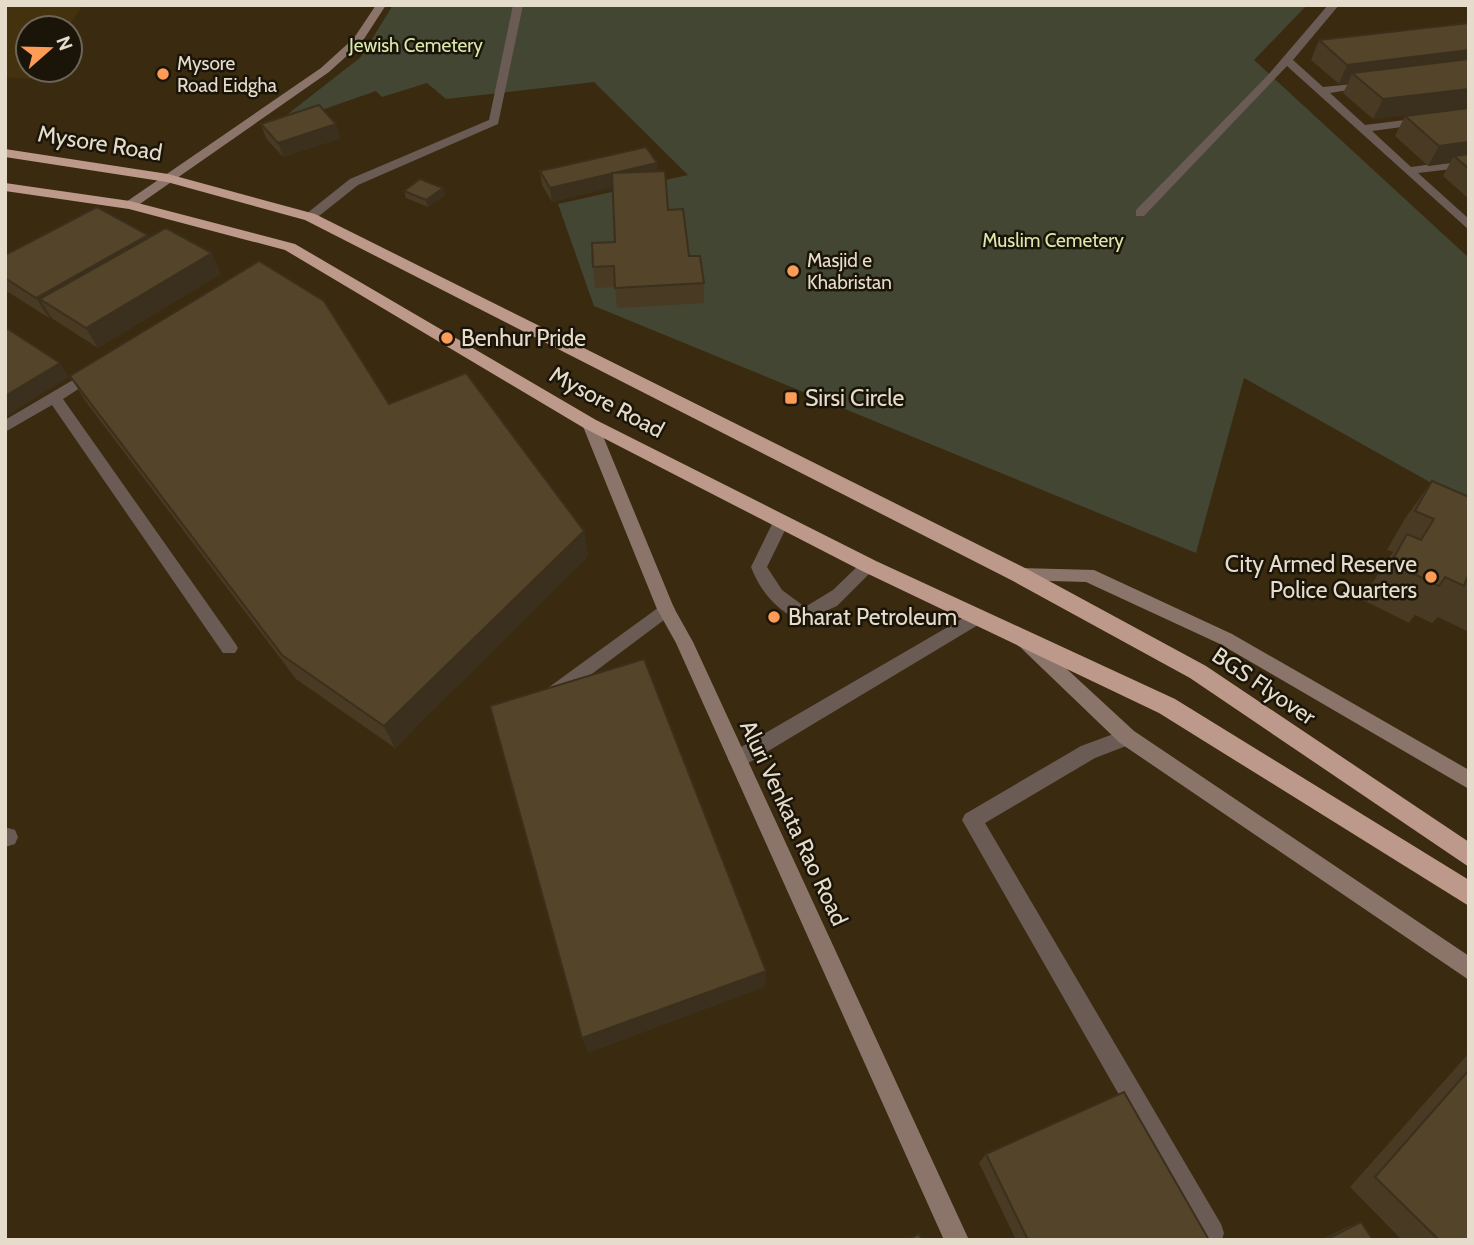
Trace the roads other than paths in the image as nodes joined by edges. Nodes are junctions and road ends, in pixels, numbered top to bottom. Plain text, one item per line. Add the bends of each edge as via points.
1 (381, 5) edge
2 (518, 5) edge
3 (1334, 5) edge
4 (1293, 59) junction
5 (1388, 82) edge
6 (1320, 90) junction
7 (1469, 115) edge
8 (1362, 128) junction
9 (5, 153) edge
10 (1469, 163) edge
11 (1409, 171) junction
12 (168, 178) junction
13 (5, 187) edge
14 (130, 205) junction
15 (1140, 213) dead end
16 (310, 217) junction
17 (1467, 222) edge
18 (113, 361) edge
19 (53, 396) junction
20 (590, 424) junction
21 (5, 427) edge
22 (782, 520) junction
23 (869, 566) junction
24 (1020, 575) junction
25 (666, 609) junction
26 (976, 617) junction
27 (1021, 638) junction
28 (229, 648) dead end
29 (545, 699) edge
30 (1127, 737) junction
31 (738, 759) junction
32 (1469, 780) edge
33 (1469, 856) edge
34 (1469, 894) edge
35 (1469, 968) edge
36 (1212, 1233) dead end
37 (957, 1240) edge

1 - 12 main road via 358,40 325,70
2 - 16 street via 494,122 354,182
3 - 4 street
4 - 6 street
4 - 15 street
5 - 6 street
6 - 8 street
7 - 8 street
8 - 11 street
9 - 12 highway, Mysore Road
10 - 11 street
11 - 17 street
12 - 14 main road
12 - 16 highway, Mysore Road
13 - 14 highway, Mysore Road
14 - 20 highway, Mysore Road via 290,247
16 - 24 highway, Mysore Road
18 - 19 street
19 - 21 street
19 - 28 street
20 - 22 highway, Mysore Road
20 - 25 main road, Aluri Venkata Rao Road
22 - 23 highway, Mysore Road
22 - 23 street via 760,567 764,584 803,614 833,600
23 - 26 highway, Mysore Road
24 - 32 main road via 1088,575 1226,639
24 - 33 highway, BGS Flyover via 1198,672
25 - 29 street
25 - 31 main road, Aluri Venkata Rao Road
26 - 27 highway, Mysore Road
26 - 31 street
27 - 30 main road
27 - 34 highway via 1167,706
30 - 35 main road
30 - 36 street via 1088,752 972,820
31 - 37 main road, Aluri Venkata Rao Road

